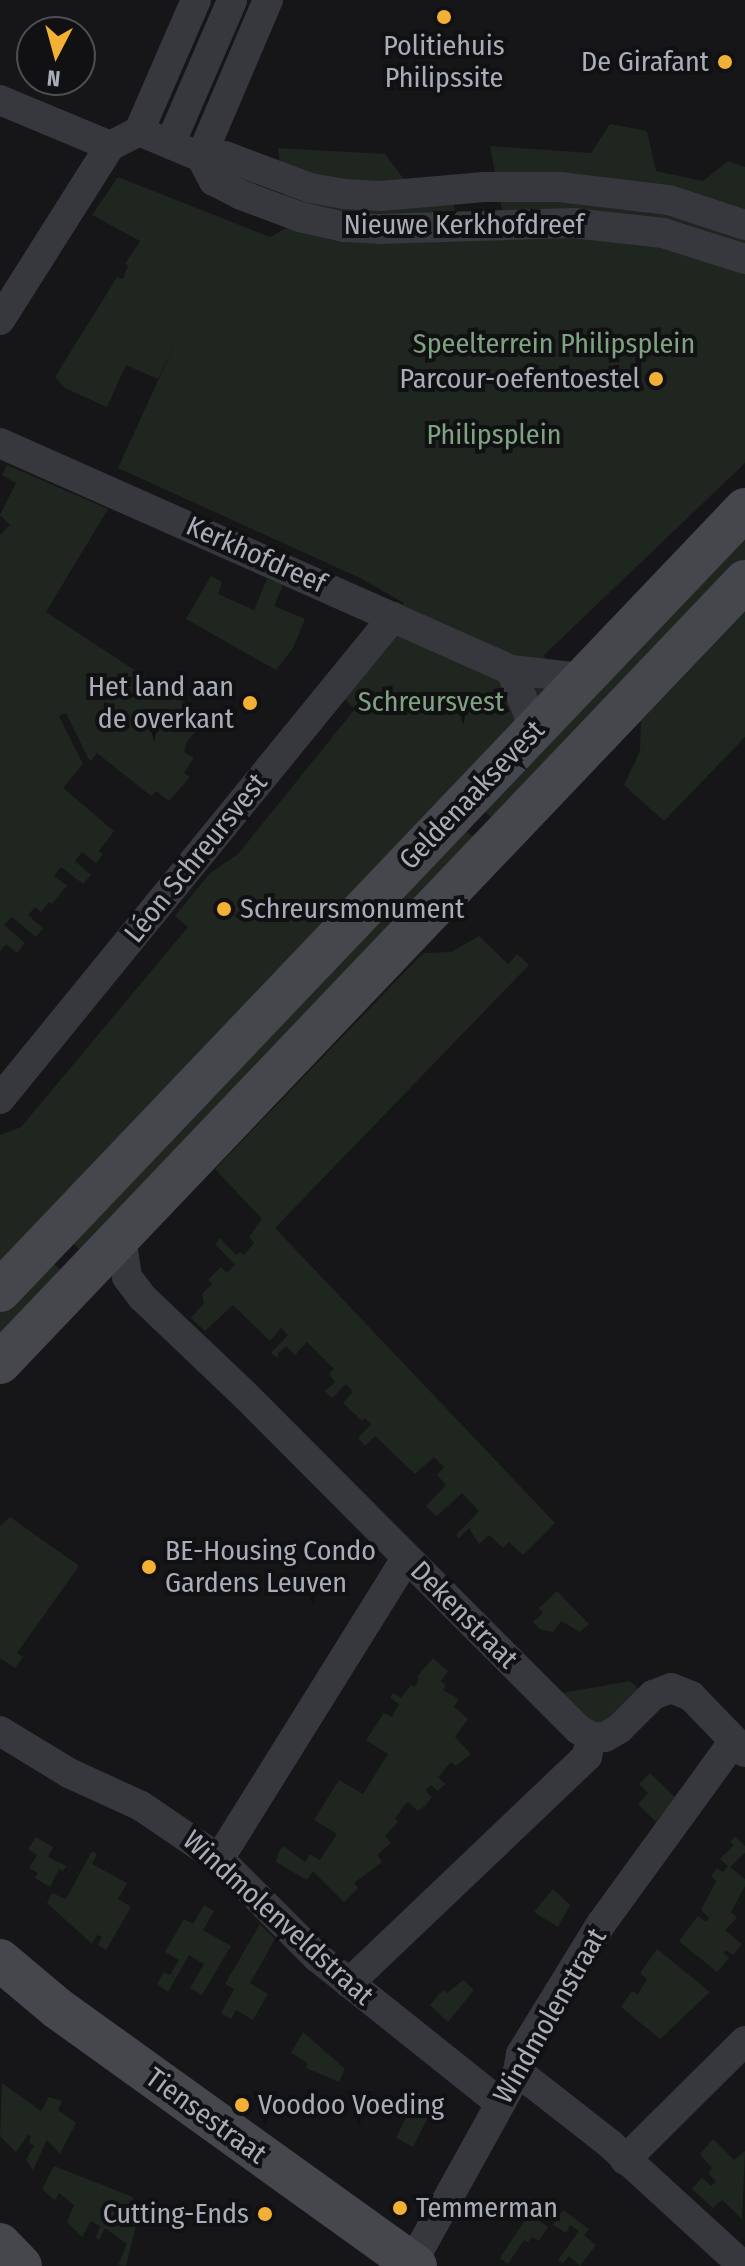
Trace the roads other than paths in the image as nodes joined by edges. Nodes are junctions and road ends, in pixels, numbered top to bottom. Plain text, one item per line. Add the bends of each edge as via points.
1 (196, 0) edge
2 (231, 1) edge
3 (265, 8) edge
4 (0, 100) edge
5 (139, 131) junction
6 (170, 144) junction
7 (110, 146) junction
8 (201, 157) junction
9 (473, 187) junction
10 (595, 192) junction
11 (476, 224) junction
12 (591, 225) junction
13 (745, 225) edge
14 (745, 259) edge
15 (0, 320) edge
16 (0, 443) edge
17 (745, 509) edge
18 (745, 581) edge
19 (393, 617) junction
20 (511, 670) junction
21 (582, 678) junction
22 (535, 730) junction
23 (0, 1099) edge
24 (121, 1237) junction
25 (0, 1291) edge
26 (0, 1363) edge
27 (406, 1558) junction
28 (0, 1731) edge
29 (591, 1737) junction
30 (740, 1747) edge
31 (219, 1859) junction
32 (0, 1960) edge
33 (349, 1983) junction
34 (745, 2041) edge
35 (518, 2072) junction
36 (500, 2103) junction
37 (625, 2160) junction
38 (0, 2244) edge
39 (414, 2264) edge
40 (21, 2266) edge
41 (743, 2266) edge

1 - 5 street
2 - 3 street
2 - 6 street
3 - 8 street
4 - 7 street
5 - 6 street, Nieuwe Kerkhofdreef
5 - 7 street
6 - 8 street, Nieuwe Kerkhofdreef
7 - 15 street
8 - 9 street, Nieuwe Kerkhofdreef via 225,156 310,188 344,194 381,196
8 - 11 street, Nieuwe Kerkhofdreef via 214,181 300,217 380,229
9 - 10 street, Nieuwe Kerkhofdreef
9 - 11 street
10 - 12 street
10 - 13 street, Nieuwe Kerkhofdreef via 669,200
11 - 12 street, Nieuwe Kerkhofdreef
12 - 14 street, Nieuwe Kerkhofdreef via 676,236
16 - 19 street, Kerkhofdreef
17 - 21 main road, Geldenaaksevest
18 - 24 main road, Geldenaaksevest
19 - 20 street, Kerkhofdreef
19 - 23 street, Léon Schreursvest
20 - 21 street, Kerkhofdreef
20 - 22 street
21 - 22 main road, Geldenaaksevest
22 - 25 main road, Geldenaaksevest
24 - 26 main road, Geldenaaksevest
24 - 27 street, Dekenstraat via 127,1277 142,1297
27 - 29 street, Dekenstraat
27 - 31 street
28 - 31 street, Windmolenveldstraat via 69,1773 141,1806
29 - 30 street via 619,1729 653,1695 671,1688 691,1696
29 - 33 street via 587,1756
30 - 35 street, Windmolenstraat via 601,1924 521,2054
31 - 33 street, Windmolenveldstraat
32 - 39 main road, Tiensestraat via 57,2008
33 - 36 street, Windmolenveldstraat
34 - 37 street
35 - 36 street, Windmolenstraat
35 - 37 street
36 - 39 street, Windmolenstraat
37 - 41 street
38 - 40 main road

